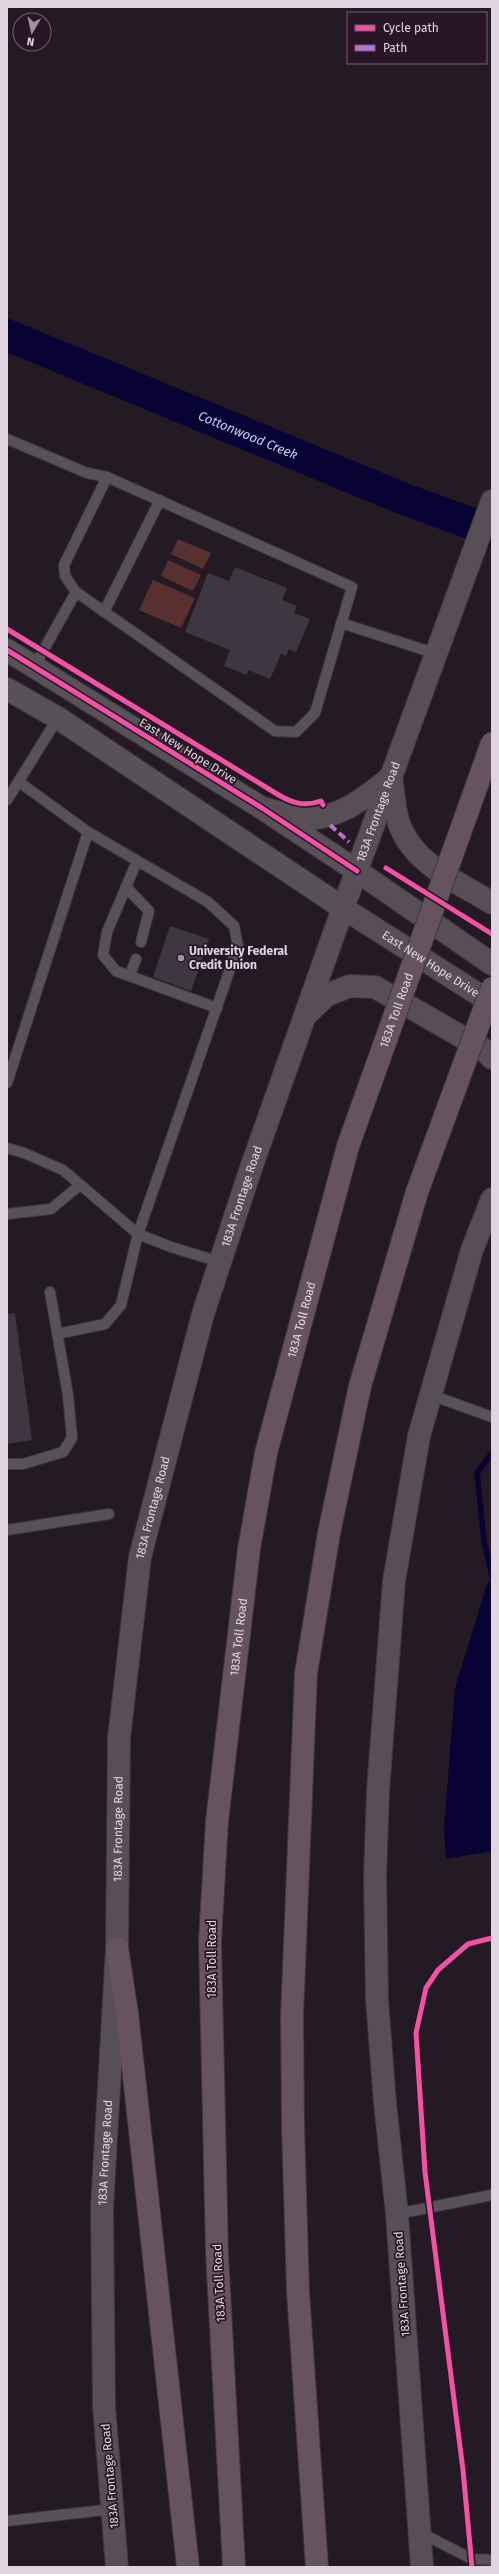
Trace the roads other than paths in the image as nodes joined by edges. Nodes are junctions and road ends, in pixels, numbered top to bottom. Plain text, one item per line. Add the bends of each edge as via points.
1 (7, 439) edge
2 (108, 477) junction
3 (160, 500) junction
4 (492, 501) edge
5 (76, 592) junction
6 (104, 612) junction
7 (341, 623) junction
8 (7, 650) edge
9 (437, 654) junction
10 (34, 667) junction
11 (7, 688) edge
12 (58, 718) junction
13 (492, 743) edge
14 (391, 777) junction
15 (19, 782) junction
16 (7, 800) edge
17 (262, 808) junction
18 (88, 832) junction
19 (137, 861) junction
20 (357, 871) junction
21 (126, 887) junction
22 (492, 903) edge
23 (343, 908) junction
24 (141, 942) dead end
25 (136, 959) dead end
26 (492, 964) edge
27 (130, 975) junction
28 (492, 988) edge
29 (492, 1003) edge
30 (217, 1008) junction
31 (305, 1015) junction
32 (492, 1058) edge
33 (7, 1083) edge
34 (7, 1148) edge
35 (80, 1185) junction
36 (492, 1199) edge
37 (7, 1214) edge
38 (138, 1234) junction
39 (220, 1262) junction
40 (50, 1292) dead end
41 (57, 1334) junction
42 (431, 1395) junction
43 (492, 1417) edge
44 (7, 1464) edge
45 (109, 1514) dead end
46 (7, 1530) edge
47 (117, 1948) junction
48 (492, 2195) edge
49 (397, 2214) junction
50 (113, 2509) junction
51 (7, 2521) edge
52 (419, 2532) junction
53 (492, 2560) edge
54 (117, 2567) edge
55 (188, 2567) edge
56 (234, 2567) edge
57 (317, 2567) edge
58 (422, 2567) edge

1 - 2 lane via 87,474
2 - 3 lane
2 - 5 lane via 64,565 65,576
3 - 6 lane
3 - 7 lane via 352,586
4 - 9 main road, 183A Frontage Road
5 - 6 lane
5 - 10 lane
6 - 7 lane via 275,730 296,732 315,713
7 - 9 lane
8 - 10 street, East New Hope Drive
9 - 14 main road, 183A Frontage Road
10 - 17 street, East New Hope Drive
11 - 12 street, East New Hope Drive
12 - 15 lane
12 - 23 street, East New Hope Drive
13 - 56 highway, 183A Toll Road, bridge via 348,1146 266,1453 249,1549 217,1821 210,1941 217,2238
14 - 17 main road via 362,800 333,813 302,818
14 - 20 main road, 183A Frontage Road
14 - 22 main road via 399,825 411,847 426,862
15 - 16 lane
15 - 18 lane
17 - 20 street, East New Hope Drive
18 - 19 lane
18 - 33 lane
19 - 21 lane
19 - 30 lane via 208,902 234,926 238,946
20 - 23 main road, 183A Frontage Road
20 - 26 main road, East New Hope Drive
21 - 24 lane via 149,911
21 - 27 lane via 107,932 103,955 116,971
23 - 29 main road, East New Hope Drive
23 - 31 main road, 183A Frontage Road
25 - 27 lane
27 - 30 lane
28 - 57 highway, bridge via 417,1192 360,1386 329,1533 306,1673 292,2016 293,2111 298,2292
30 - 38 lane
31 - 32 main road via 327,995 350,986 375,987 483,1049
31 - 39 main road, 183A Frontage Road
34 - 35 lane via 63,1170
35 - 37 lane via 51,1209
35 - 38 lane
36 - 42 main road, 183A Frontage Road via 472,1250
38 - 39 lane
38 - 41 lane via 121,1305 105,1324
39 - 47 main road, 183A Frontage Road via 203,1314 140,1557 119,1738
40 - 41 lane
41 - 44 lane via 72,1438 64,1452 23,1464
42 - 43 lane
42 - 49 main road, 183A Frontage Road via 420,1436 394,1581 377,1814 377,2000
45 - 46 lane
47 - 50 main road, 183A Frontage Road via 102,2208 104,2406
47 - 55 highway via 127,2013
48 - 49 lane
49 - 52 main road, 183A Frontage Road
50 - 51 lane
50 - 54 main road, 183A Frontage Road
52 - 53 lane via 472,2559
52 - 58 main road, 183A Frontage Road

